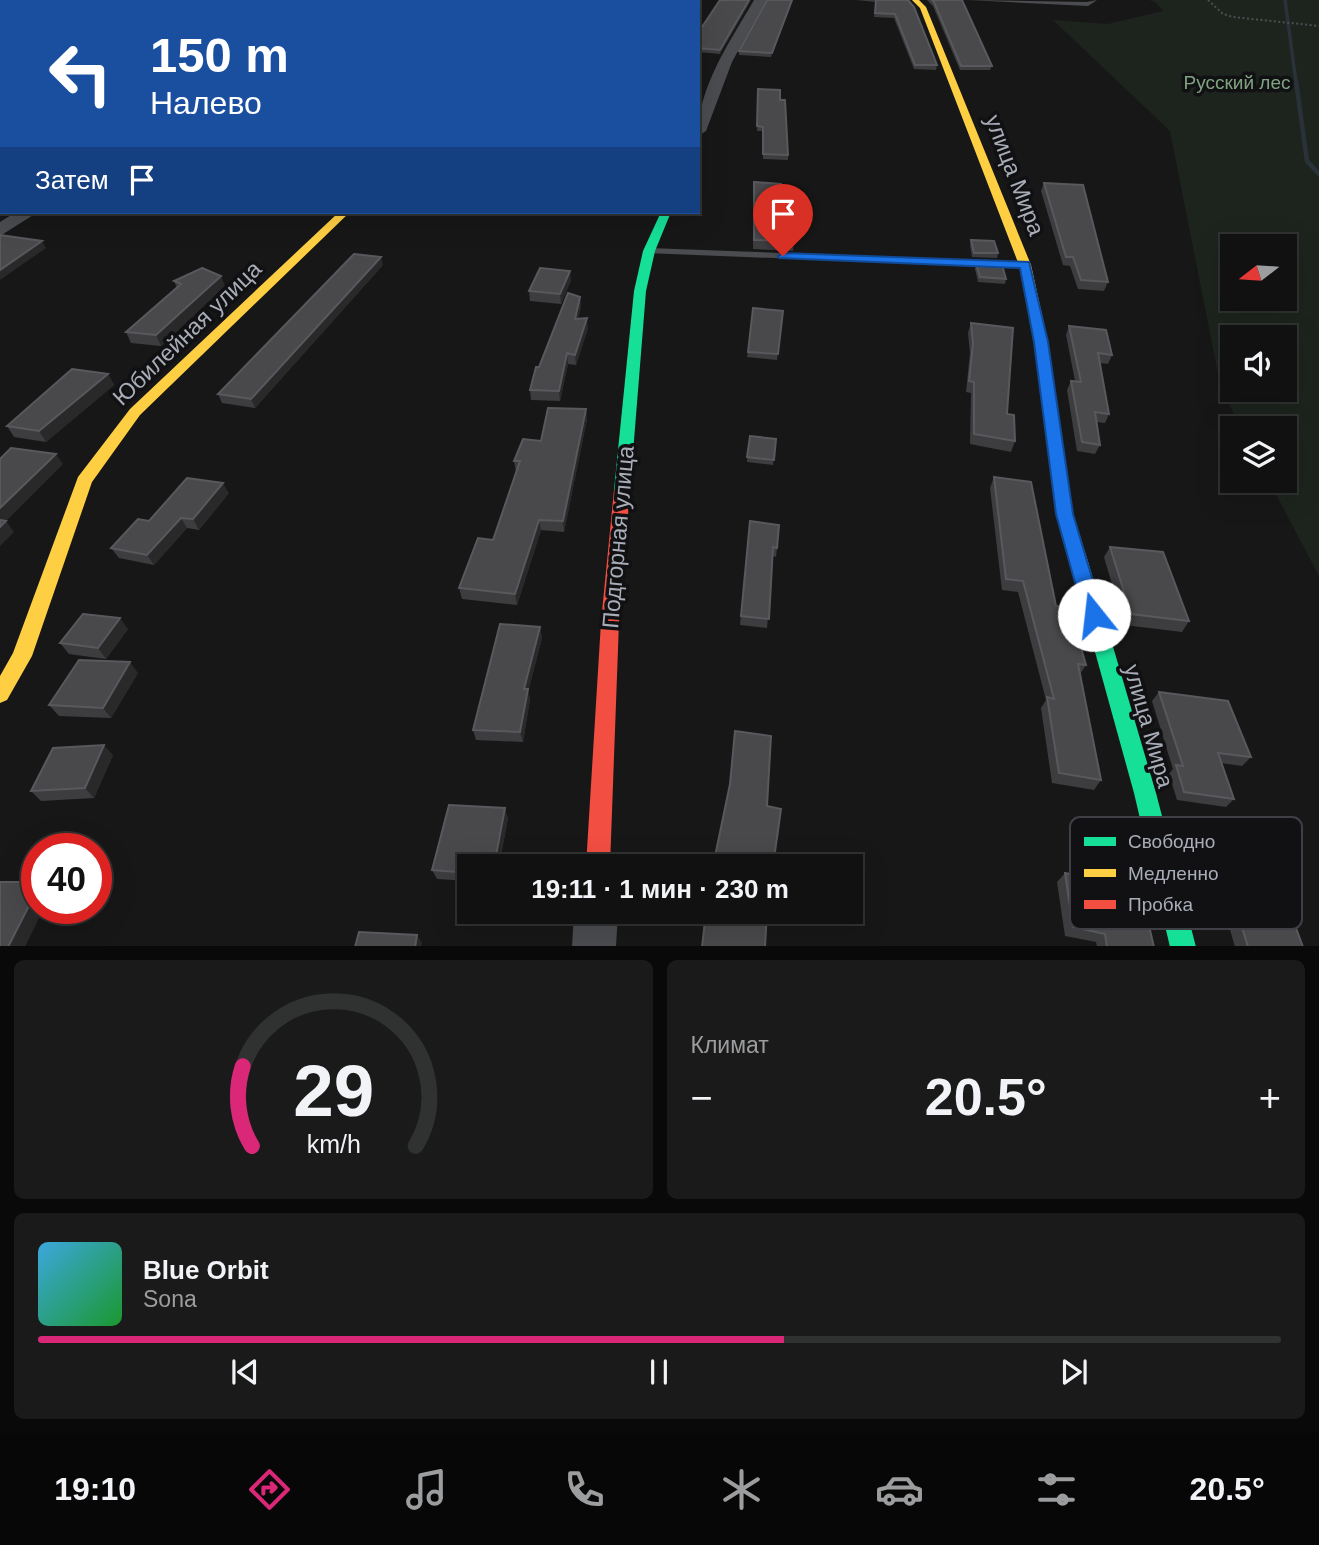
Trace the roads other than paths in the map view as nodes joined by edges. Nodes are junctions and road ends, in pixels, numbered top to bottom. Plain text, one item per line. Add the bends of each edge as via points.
1 (760, 0) edge
2 (915, 0) edge
3 (970, 0) edge
4 (1094, 0) edge
5 (700, 126) edge
6 (26, 214) edge
7 (343, 214) edge
8 (665, 214) edge
9 (0, 230) edge
10 (649, 251) junction
11 (1025, 265) junction
12 (0, 694) edge
13 (1151, 817) edge
14 (599, 854) edge
15 (595, 924) edge
16 (1179, 929) edge
17 (594, 946) edge
18 (1183, 946) edge

1 - 5 street via 725,62
2 - 11 street, улица Мира via 923,7
3 - 4 lane via 1074,4
6 - 9 street
7 - 12 street, Юбилейная улица via 135,412 84,481 22,656
8 - 10 street, Подгорная улица
10 - 11 lane
10 - 14 street, Подгорная улица via 640,291 610,622
11 - 13 street, улица Мира via 1041,342 1065,514
15 - 17 street
16 - 18 street, улица Мира

